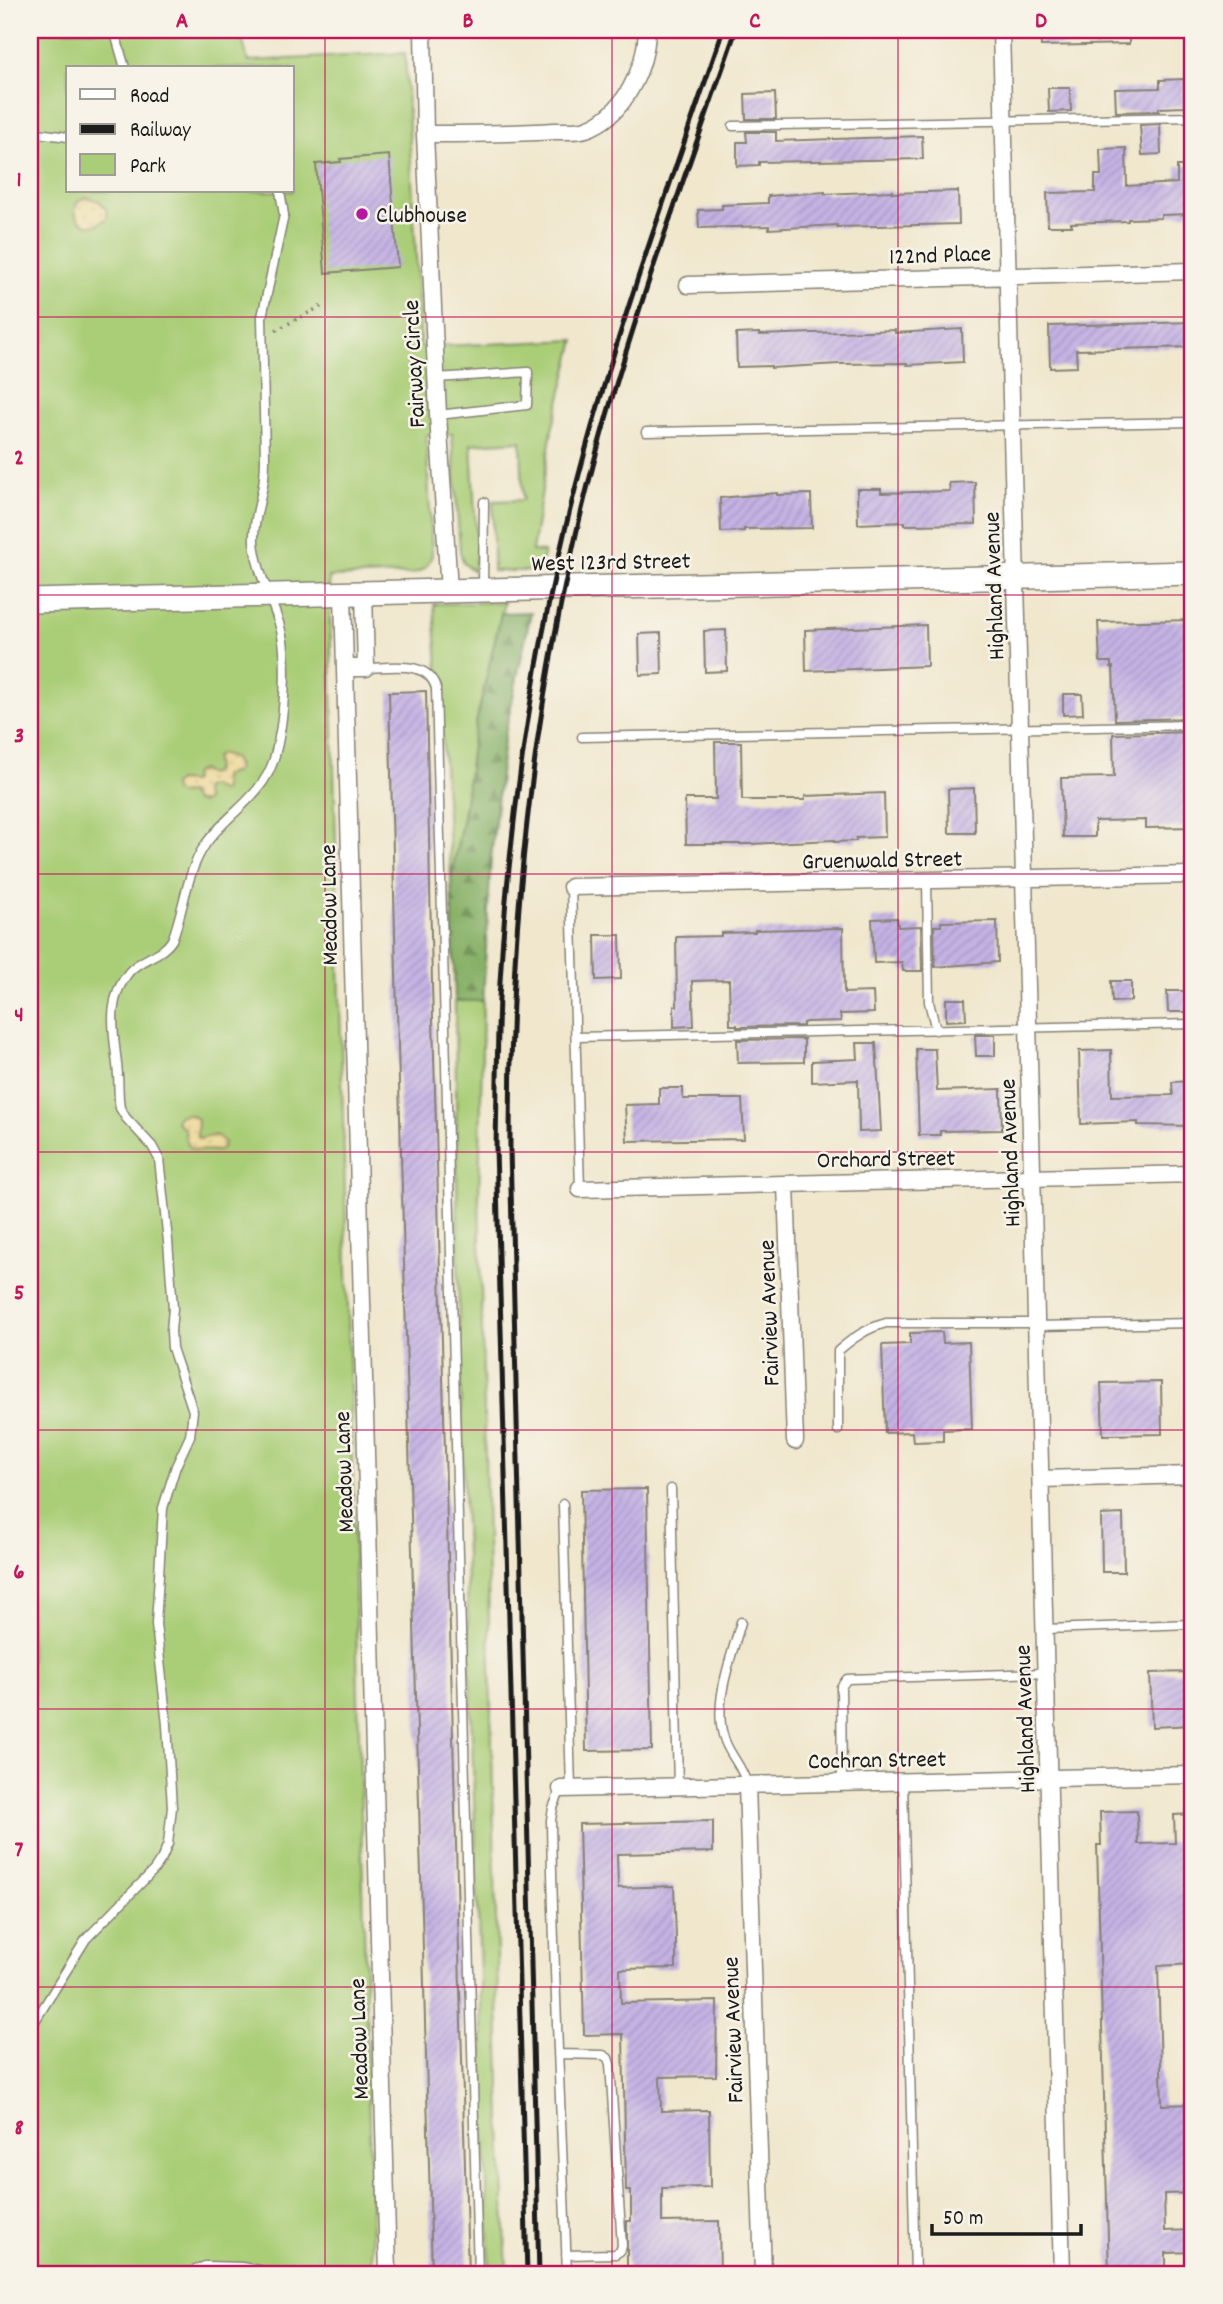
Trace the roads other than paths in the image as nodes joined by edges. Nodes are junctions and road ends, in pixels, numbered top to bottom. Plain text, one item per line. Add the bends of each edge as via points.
1 (114, 30) edge
2 (423, 30) edge
3 (648, 30) edge
4 (1001, 30) edge
5 (124, 66) edge
6 (1193, 117) edge
7 (1003, 121) junction
8 (733, 126) dead end
9 (30, 132) edge
10 (425, 134) junction
11 (66, 137) edge
12 (280, 192) edge
13 (1193, 271) edge
14 (1008, 275) junction
15 (688, 285) dead end
16 (436, 378) junction
17 (438, 415) junction
18 (1193, 422) edge
19 (1012, 426) junction
20 (646, 432) dead end
21 (484, 502) dead end
22 (1193, 573) edge
23 (1016, 577) junction
24 (484, 590) junction
25 (449, 591) junction
26 (354, 594) junction
27 (268, 596) junction
28 (30, 601) edge
29 (346, 668) junction
30 (366, 668) junction
31 (1193, 725) edge
32 (1020, 729) junction
33 (582, 737) dead end
34 (1193, 875) edge
35 (1024, 880) junction
36 (928, 881) junction
37 (570, 887) joint
38 (1193, 1024) edge
39 (1028, 1028) junction
40 (936, 1030) junction
41 (576, 1037) junction
42 (1193, 1174) edge
43 (1032, 1178) junction
44 (786, 1184) junction
45 (580, 1189) joint
46 (1193, 1323) edge
47 (1036, 1324) junction
48 (838, 1430) dead end
49 (795, 1441) dead end
50 (1193, 1475) edge
51 (1041, 1479) junction
52 (671, 1489) dead end
53 (563, 1504) dead end
54 (741, 1622) dead end
55 (1193, 1624) edge
56 (1045, 1629) junction
57 (1046, 1674) junction
58 (1193, 1775) edge
59 (1049, 1778) junction
60 (903, 1782) junction
61 (842, 1783) junction
62 (747, 1785) junction
63 (677, 1787) junction
64 (566, 1789) junction
65 (30, 2029) edge
66 (558, 2054) junction
67 (566, 2255) junction
68 (186, 2274) edge
69 (283, 2274) edge
70 (388, 2274) edge
71 (478, 2274) edge
72 (567, 2274) edge
73 (764, 2274) edge
74 (915, 2274) edge
75 (1062, 2274) edge

1 - 5 lane
2 - 10 street, Fairway Circle
3 - 10 street via 628,94 607,117 585,130
4 - 7 street, Highland Avenue
6 - 7 lane
7 - 8 lane
7 - 14 street, Highland Avenue
9 - 11 lane
10 - 16 street, Fairway Circle
12 - 27 lane via 284,215 261,337 265,458 254,527 256,559
13 - 14 street, 122nd Place
14 - 15 street, 122nd Place
14 - 19 street, Highland Avenue
16 - 17 street, Fairway Circle
16 - 17 lane via 527,372 527,405
17 - 25 street, Fairway Circle
18 - 19 lane
19 - 20 lane
19 - 23 street, Highland Avenue
21 - 24 lane
22 - 23 street, West 123rd Street
23 - 24 street, West 123rd Street
23 - 32 street, Highland Avenue
24 - 25 street, West 123rd Street
25 - 26 street, West 123rd Street
26 - 27 street, West 123rd Street
26 - 29 street, Meadow Lane
26 - 30 street
27 - 28 street, West 123rd Street
27 - 65 lane via 279,623 284,660 283,709 273,761 251,799 198,856 167,948 128,973 112,1009 120,1108 159,1159 173,1308 172,1348 193,1411 190,1436 163,1508 156,1600 171,1830 162,1858 86,1938
29 - 30 street
29 - 70 street, Meadow Lane
30 - 71 lane via 418,669 430,675 436,695
31 - 32 lane
32 - 33 lane
32 - 35 street, Highland Avenue
34 - 35 street, Gruenwald Street
35 - 36 street, Gruenwald Street
35 - 39 street, Highland Avenue
36 - 37 street, Gruenwald Street
36 - 40 lane via 929,1002
37 - 41 lane
38 - 39 lane
39 - 40 lane
39 - 43 street, Highland Avenue
40 - 41 lane
41 - 45 lane
42 - 43 street, Orchard Street
43 - 44 street, Orchard Street
43 - 47 street, Highland Avenue
44 - 45 street, Orchard Street
44 - 49 street, Fairview Avenue
46 - 47 lane
47 - 48 lane via 886,1323 873,1327 838,1351
47 - 51 street, Highland Avenue
50 - 51 street
51 - 56 street, Highland Avenue
52 - 63 lane
53 - 64 lane
54 - 62 lane via 723,1689 721,1725
55 - 56 lane
56 - 57 street, Highland Avenue
57 - 59 street, Highland Avenue
57 - 61 lane via 847,1679 841,1687
58 - 59 street, Cochran Street
59 - 60 street, Cochran Street
59 - 75 street, Highland Avenue
60 - 61 street, Cochran Street
60 - 74 lane
61 - 62 street, Cochran Street
62 - 63 street, Cochran Street
62 - 73 street, Fairview Avenue
63 - 64 street, Cochran Street
64 - 66 lane via 551,1820
66 - 67 lane
66 - 67 lane via 608,2058 622,2246 615,2254
67 - 72 lane
68 - 69 lane via 205,2266

